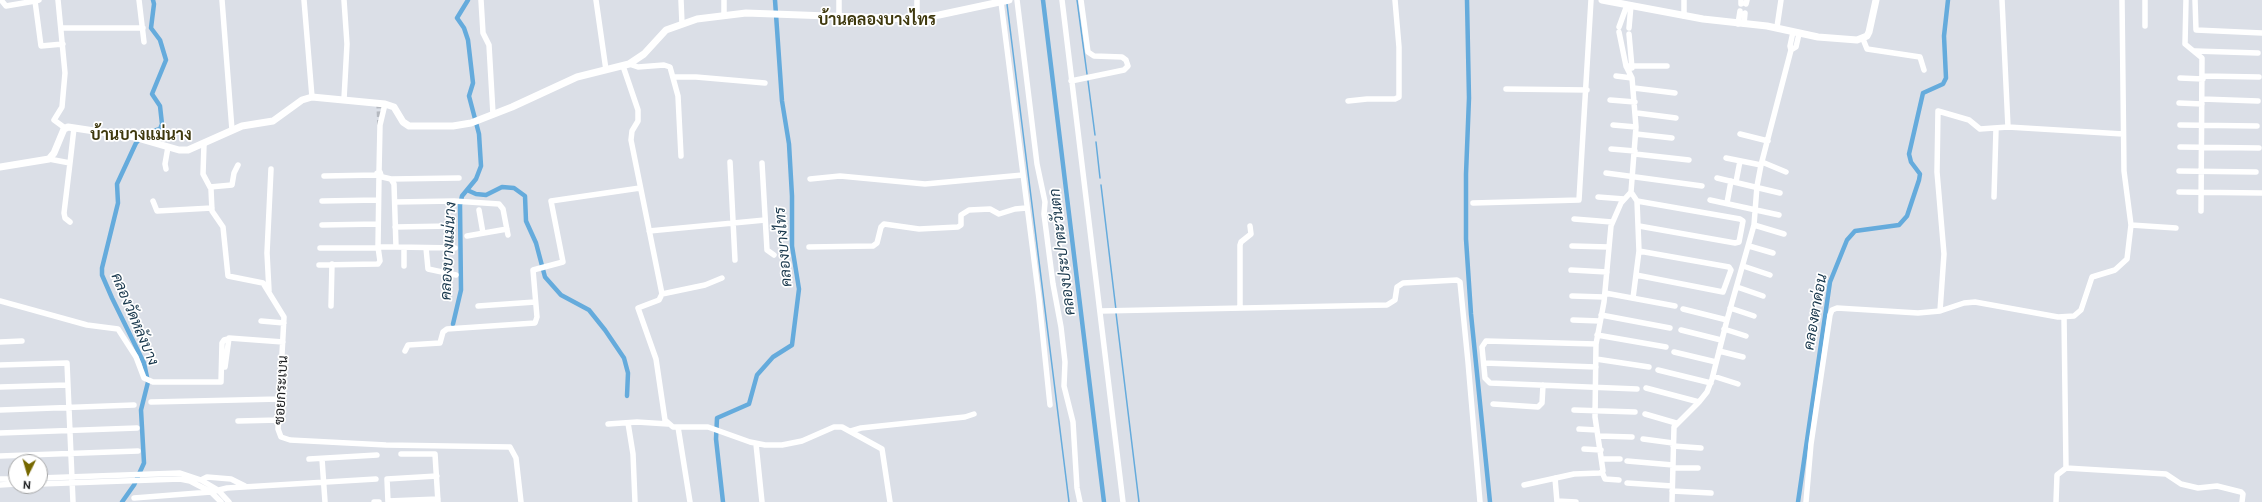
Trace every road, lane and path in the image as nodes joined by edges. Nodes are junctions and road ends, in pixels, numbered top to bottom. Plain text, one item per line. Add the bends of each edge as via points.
1 (1, 0) edge
2 (37, 0) edge
3 (58, 0) edge
4 (140, 0) edge
5 (222, 0) edge
6 (304, 0) edge
7 (344, 0) edge
8 (481, 0) edge
9 (596, 0) edge
10 (681, 0) edge
11 (724, 0) edge
12 (840, 0) edge
13 (917, 0) edge
14 (1018, 0) edge
15 (1062, 0) edge
16 (1081, 0) edge
17 (1395, 0) edge
18 (1591, 0) edge
19 (1602, 0) edge
20 (1684, 0) edge
21 (1781, 0) edge
22 (1876, 0) edge
23 (2002, 0) edge
24 (2122, 0) edge
25 (2145, 0) edge
26 (2186, 0) edge
27 (2195, 0) edge
28 (1006, 1) edge
29 (1629, 5) junction
30 (1742, 12) dead end
31 (724, 14) junction
32 (839, 16) junction
33 (1684, 16) junction
34 (917, 18) junction
35 (682, 24) junction
36 (1741, 24) junction
37 (2145, 26) dead end
38 (1777, 27) junction
39 (61, 28) junction
40 (142, 28) junction
41 (1796, 33) junction
42 (2262, 33) edge
43 (1863, 39) junction
44 (144, 42) dead end
45 (63, 44) junction
46 (2194, 51) junction
47 (2258, 53) dead end
48 (626, 65) junction
49 (1629, 65) junction
50 (1667, 66) dead end
51 (606, 70) junction
52 (1924, 70) dead end
53 (1616, 76) dead end
54 (1632, 76) junction
55 (674, 77) junction
56 (2180, 78) dead end
57 (2203, 78) junction
58 (2259, 78) dead end
59 (1071, 81) junction
60 (765, 83) dead end
61 (1634, 88) junction
62 (1506, 89) dead end
63 (1587, 90) junction
64 (1675, 93) dead end
65 (312, 97) junction
66 (344, 99) junction
67 (1610, 100) dead end
68 (1348, 102) dead end
69 (1635, 102) junction
70 (2202, 102) junction
71 (2258, 102) dead end
72 (2180, 103) dead end
73 (386, 104) junction
74 (1636, 113) junction
75 (493, 114) junction
76 (1676, 118) dead end
77 (1613, 125) dead end
78 (2180, 125) dead end
79 (2201, 125) junction
80 (1636, 126) junction
81 (2257, 126) dead end
82 (2008, 127) junction
83 (64, 128) junction
84 (74, 128) junction
85 (1996, 129) junction
86 (232, 130) junction
87 (1636, 134) junction
88 (1740, 134) dead end
89 (2123, 134) junction
90 (1672, 138) dead end
91 (1768, 141) junction
92 (204, 144) junction
93 (168, 147) junction
94 (2180, 147) dead end
95 (2201, 147) junction
96 (2259, 148) dead end
97 (1611, 149) dead end
98 (1635, 152) junction
99 (681, 156) dead end
100 (1726, 158) dead end
101 (49, 159) junction
102 (1689, 160) dead end
103 (1740, 161) junction
104 (730, 162) dead end
105 (70, 163) junction
106 (762, 163) dead end
107 (1761, 163) junction
108 (238, 165) dead end
109 (0, 167) edge
110 (166, 169) dead end
111 (271, 169) dead end
112 (2179, 171) dead end
113 (2201, 171) junction
114 (1786, 172) dead end
115 (2256, 172) dead end
116 (1606, 173) dead end
117 (379, 174) junction
118 (1023, 175) junction
119 (1633, 175) junction
120 (324, 176) dead end
121 (391, 178) junction
122 (459, 178) dead end
123 (1717, 178) dead end
124 (810, 179) dead end
125 (1733, 182) junction
126 (1702, 186) dead end
127 (1757, 186) junction
128 (210, 187) junction
129 (640, 188) junction
130 (1631, 192) junction
131 (2179, 192) dead end
132 (2201, 192) junction
133 (1780, 193) dead end
134 (2262, 193) edge
135 (1598, 196) dead end
136 (1994, 197) dead end
137 (1624, 199) junction
138 (322, 200) dead end
139 (378, 200) junction
140 (1710, 200) dead end
141 (152, 201) dead end
142 (1637, 201) junction
143 (395, 202) junction
144 (1473, 203) dead end
145 (1727, 203) junction
146 (212, 208) junction
147 (1026, 208) junction
148 (479, 210) dead end
149 (1756, 210) junction
150 (2201, 211) dead end
151 (1779, 215) dead end
152 (1574, 219) dead end
153 (765, 220) junction
154 (70, 222) dead end
155 (733, 222) junction
156 (1612, 222) junction
157 (378, 224) junction
158 (322, 225) dead end
159 (1754, 225) junction
160 (2131, 225) junction
161 (451, 226) dead end
162 (1250, 226) dead end
163 (1639, 226) junction
164 (395, 227) junction
165 (2176, 228) dead end
166 (649, 231) junction
167 (484, 233) junction
168 (1784, 234) dead end
169 (467, 236) dead end
170 (1572, 246) dead end
171 (1748, 246) junction
172 (378, 247) junction
173 (809, 247) dead end
174 (1609, 247) junction
175 (320, 248) dead end
176 (396, 248) junction
177 (404, 248) junction
178 (426, 248) junction
179 (455, 248) dead end
180 (1639, 251) junction
181 (1773, 253) dead end
182 (774, 255) dead end
183 (735, 260) dead end
184 (332, 264) junction
185 (319, 265) dead end
186 (404, 266) dead end
187 (1743, 266) junction
188 (1571, 270) dead end
189 (1607, 272) junction
190 (1636, 275) junction
191 (1770, 275) dead end
192 (456, 276) dead end
193 (722, 278) dead end
194 (1737, 287) junction
195 (269, 291) junction
196 (662, 294) junction
197 (1605, 295) junction
198 (1572, 296) dead end
199 (1763, 296) dead end
200 (1633, 298) junction
201 (0, 301) edge
202 (535, 302) junction
203 (331, 306) dead end
204 (478, 306) dead end
205 (1674, 306) dead end
206 (1240, 307) junction
207 (1730, 308) junction
208 (1683, 309) dead end
209 (1100, 311) junction
210 (1940, 311) junction
211 (1754, 316) dead end
212 (2064, 317) junction
213 (1601, 318) junction
214 (1573, 320) dead end
215 (1727, 320) junction
216 (261, 321) dead end
217 (284, 323) junction
218 (1670, 328) dead end
219 (1724, 329) junction
220 (1681, 330) dead end
221 (1597, 336) junction
222 (1746, 336) dead end
223 (228, 339) junction
224 (1722, 340) junction
225 (0, 342) edge
226 (22, 342) dead end
227 (283, 342) junction
228 (1596, 344) junction
229 (1666, 347) dead end
230 (406, 351) dead end
231 (1719, 351) junction
232 (1674, 352) dead end
233 (1743, 357) dead end
234 (1596, 359) junction
235 (1716, 362) junction
236 (1484, 363) junction
237 (0, 365) edge
238 (1596, 366) junction
239 (225, 367) dead end
240 (1649, 367) dead end
241 (1658, 370) dead end
242 (1713, 376) junction
243 (1711, 382) junction
244 (1738, 384) dead end
245 (68, 385) junction
246 (1543, 385) junction
247 (1596, 386) junction
248 (0, 387) edge
249 (1638, 388) dead end
250 (1646, 388) dead end
251 (280, 399) junction
252 (151, 402) dead end
253 (1699, 402) junction
254 (1493, 404) dead end
255 (134, 405) dead end
256 (1050, 405) dead end
257 (69, 408) junction
258 (0, 410) edge
259 (1574, 410) dead end
260 (1595, 410) junction
261 (1635, 412) dead end
262 (974, 414) dead end
263 (1645, 414) dead end
264 (279, 420) junction
265 (238, 421) dead end
266 (628, 423) junction
267 (1676, 423) junction
268 (608, 424) dead end
269 (668, 424) junction
270 (678, 427) junction
271 (137, 428) dead end
272 (1578, 429) dead end
273 (70, 430) junction
274 (850, 431) junction
275 (0, 433) edge
276 (1597, 433) junction
277 (1632, 437) dead end
278 (1644, 439) dead end
279 (756, 444) junction
280 (1673, 445) junction
281 (1701, 448) dead end
282 (1584, 449) dead end
283 (1601, 450) junction
284 (138, 451) dead end
285 (71, 454) junction
286 (401, 454) dead end
287 (377, 455) dead end
288 (0, 456) edge
289 (322, 458) junction
290 (309, 459) dead end
291 (1602, 459) junction
292 (1620, 459) dead end
293 (1627, 461) dead end
294 (1673, 466) junction
295 (1698, 468) dead end
296 (2066, 468) junction
297 (1602, 472) junction
298 (164, 475) junction
299 (437, 476) junction
300 (48, 478) edge
301 (1555, 478) junction
302 (376, 479) dead end
303 (72, 480) junction
304 (201, 480) junction
305 (1620, 480) dead end
306 (324, 482) junction
307 (48, 483) edge
308 (1626, 483) dead end
309 (1524, 485) dead end
310 (246, 486) junction
311 (1672, 488) junction
312 (218, 490) junction
313 (211, 492) junction
314 (1710, 493) dead end
315 (134, 498) dead end
316 (438, 500) edge
317 (73, 502) edge
318 (221, 502) edge
319 (229, 502) edge
320 (325, 502) edge
321 (374, 502) edge
322 (379, 502) edge
323 (388, 502) edge
324 (521, 502) edge
325 (635, 502) edge
326 (690, 502) edge
327 (762, 502) edge
328 (890, 502) edge
329 (1080, 502) edge
330 (1123, 502) edge
331 (1480, 502) edge
332 (1557, 502) edge
333 (1576, 502) edge
334 (1672, 502) edge
335 (1806, 502) edge
336 (2056, 502) edge
337 (2242, 502) edge

1 - 2 street via 6,6
2 - 45 street via 41,46
3 - 39 street
4 - 40 street
5 - 86 street
6 - 65 street
7 - 66 street
8 - 75 street via 483,33 489,45
9 - 51 street
10 - 35 street
11 - 31 street
12 - 32 street
13 - 34 street
14 - 329 street via 1045,202 1044,214 1053,284 1061,327 1065,362 1064,386 1073,422
15 - 59 street
16 - 59 street via 1088,52 1094,56 1122,57 1128,66 1124,70
17 - 68 street via 1399,47 1399,97
18 - 63 street
19 - 29 street
20 - 33 street
21 - 38 street
22 - 43 street via 1869,32
23 - 82 street
24 - 89 street
25 - 37 street
26 - 46 street via 2186,44
27 - 42 street via 2196,30
28 - 34 street
28 - 118 street
29 - 33 street
29 - 49 street
29 - 49 street via 1619,29
30 - 36 street
31 - 32 street
31 - 35 street
32 - 34 street
33 - 36 street
35 - 48 street via 666,30 644,54
36 - 38 street
38 - 41 street
39 - 40 street
39 - 45 street
40 - 44 street
41 - 43 street via 1827,38
41 - 91 street via 1796,47 1792,50
43 - 52 street via 1866,49 1920,56
45 - 83 street via 65,73 62,107 54,120
46 - 47 street
46 - 57 street via 2202,58
48 - 51 street
48 - 55 street via 668,65
48 - 129 street via 639,114 631,140
49 - 50 street
49 - 54 street
51 - 75 street via 577,77
53 - 54 street
54 - 61 street
55 - 60 street
55 - 99 street via 678,96
56 - 57 street
57 - 58 street
57 - 70 street
59 - 209 street
61 - 64 street
61 - 69 street
62 - 63 street
63 - 144 street via 1580,200
65 - 66 street
65 - 86 street via 302,100 273,121 247,124
66 - 73 street
67 - 69 street
69 - 74 street
70 - 71 street
70 - 72 street
70 - 79 street
73 - 75 street via 394,107 409,126 444,127 471,123
73 - 117 street via 380,125
74 - 76 street
74 - 80 street
77 - 80 street
78 - 79 street
79 - 81 street
79 - 95 street
80 - 87 street
82 - 85 street
82 - 89 street
83 - 84 street
83 - 101 street
84 - 93 street via 134,137
84 - 105 street
85 - 136 street
85 - 210 street via 1980,129 1963,118 1938,112 1937,172 1944,254
86 - 92 street
87 - 90 street
87 - 98 street
88 - 91 street
89 - 160 street via 2125,184
91 - 107 street
92 - 93 street via 183,151
92 - 128 street, ซอยกระเบน via 202,171
93 - 110 street
94 - 95 street
95 - 96 street
95 - 113 street
97 - 98 street
98 - 102 street
98 - 119 street
100 - 103 street
101 - 105 street
101 - 109 street
103 - 107 street
103 - 125 street
104 - 155 street
105 - 154 street via 64,213
106 - 153 street
107 - 114 street
107 - 127 street
108 - 128 street via 232,185
111 - 195 street via 266,253
112 - 113 street
113 - 115 street
113 - 132 street
116 - 119 street
117 - 120 street
117 - 121 street
117 - 139 street
118 - 124 street via 925,184 840,176
118 - 147 street
119 - 126 street
119 - 130 street
121 - 122 street
121 - 143 street
123 - 125 street
125 - 127 street
125 - 145 street
127 - 133 street
127 - 149 street
128 - 146 street, ซอยกระเบน
129 - 166 street
129 - 202 street via 551,201 563,262 533,270
130 - 137 street
130 - 142 street
131 - 132 street
132 - 134 street
132 - 150 street
135 - 137 street
137 - 156 street
138 - 139 street
139 - 157 street
140 - 145 street
141 - 146 street via 158,211
142 - 163 street
142 - 163 street via 1743,221 1738,242 1735,243
143 - 164 street
143 - 167 street via 467,201 502,206 507,232
145 - 149 street
146 - 195 street, ซอยกระเบน via 224,231 228,276 233,279 258,281
147 - 173 street via 1000,214 990,209 969,210 961,216 961,225 958,227 919,228 884,224 878,243 873,246
147 - 256 street
148 - 167 street
149 - 151 street
149 - 159 street
152 - 156 street
153 - 155 street
153 - 182 street via 767,250
155 - 166 street
155 - 183 street
156 - 174 street
157 - 158 street
157 - 172 street
159 - 168 street
159 - 171 street
160 - 165 street
160 - 212 street via 2130,250 2123,265 2092,277 2078,314
161 - 164 street
162 - 206 street via 1251,234 1240,245
163 - 180 street
164 - 176 street
166 - 196 street
167 - 169 street
170 - 174 street
171 - 181 street
171 - 187 street
172 - 175 street
172 - 176 street
172 - 184 street via 378,264
174 - 189 street
176 - 177 street
177 - 178 street
177 - 186 street
178 - 179 street
178 - 192 street via 428,269
180 - 190 street
180 - 190 street via 1729,266 1731,270 1723,292
184 - 185 street
184 - 203 street
187 - 191 street
187 - 194 street
188 - 189 street
189 - 197 street
190 - 200 street
193 - 196 street via 705,285
194 - 199 street
194 - 207 street
195 - 217 street, ซอยกระเบน via 282,311
196 - 269 street via 659,300 638,308 654,352 664,415
197 - 198 street
197 - 200 street
197 - 213 street
200 - 205 street
201 - 223 street via 87,325 118,329 136,357 146,380 153,382 220,382 222,341
202 - 204 street
202 - 230 street via 537,317 532,325 447,329 443,332 440,343 408,345
206 - 209 street
206 - 331 street via 1387,305 1395,300 1399,284 1457,280 1460,282
207 - 211 street
207 - 215 street
208 - 215 street
209 - 330 street
210 - 212 street via 1975,302
210 - 335 street via 1904,314 1837,308 1832,310 1811,444
212 - 296 street
213 - 214 street
213 - 218 street
213 - 221 street
215 - 219 street
216 - 217 street
217 - 227 street, ซอยกระเบน
219 - 222 street
219 - 224 street
220 - 224 street
221 - 228 street
221 - 229 street
223 - 227 street
223 - 239 street
224 - 231 street
225 - 226 street
227 - 251 street, ซอยกระเบน
228 - 234 street
228 - 236 street via 1486,341 1482,347
231 - 233 street
231 - 235 street
232 - 235 street
234 - 238 street
234 - 240 street
235 - 242 street
236 - 238 street
236 - 246 street via 1485,378 1490,383
237 - 245 street via 67,363
238 - 247 street
241 - 243 street
242 - 243 street
242 - 244 street
243 - 253 street
245 - 248 street
245 - 257 street
246 - 247 street
246 - 254 street via 1542,403 1538,406
247 - 249 street
247 - 260 street
250 - 253 street
251 - 252 street
251 - 264 street, ซอยกระเบน
253 - 267 street
255 - 257 street
257 - 258 street
257 - 273 street
259 - 260 street
260 - 261 street
260 - 276 street
262 - 274 street
263 - 267 street
264 - 265 street
264 - 324 street, ซอยกระเบน via 279,434 290,440 510,447 516,458
266 - 268 street
266 - 269 street
266 - 325 street via 633,454
267 - 280 street
269 - 270 street
270 - 279 street via 708,427
270 - 326 street
271 - 273 street
272 - 276 street
273 - 275 street
273 - 285 street
274 - 279 street via 834,427 796,442 782,445
274 - 328 street via 882,448
276 - 277 street
276 - 283 street
278 - 280 street
279 - 327 street
280 - 281 street
280 - 294 street
282 - 283 street
283 - 291 street
284 - 285 street
285 - 288 street
285 - 303 street
286 - 299 street via 435,454
287 - 289 street
289 - 290 street
289 - 306 street
291 - 292 street
291 - 297 street
293 - 294 street
294 - 295 street
294 - 311 street
296 - 336 street via 2057,474
296 - 337 street via 2166,474 2181,484 2198,488 2217,486 2241,492
297 - 301 street
297 - 305 street via 1606,479
298 - 303 street
298 - 304 street via 180,473
298 - 313 street via 190,481
299 - 316 street
299 - 323 street via 387,479
300 - 303 street
301 - 309 street
301 - 332 street
302 - 306 street
303 - 307 street
303 - 317 street
304 - 310 street via 207,477 231,479
304 - 312 street
306 - 310 street
306 - 320 street
308 - 311 street
310 - 312 street
311 - 314 street
311 - 334 street
312 - 313 street
312 - 319 street
313 - 315 street
313 - 318 street
316 - 323 street
321 - 322 street
332 - 333 street

